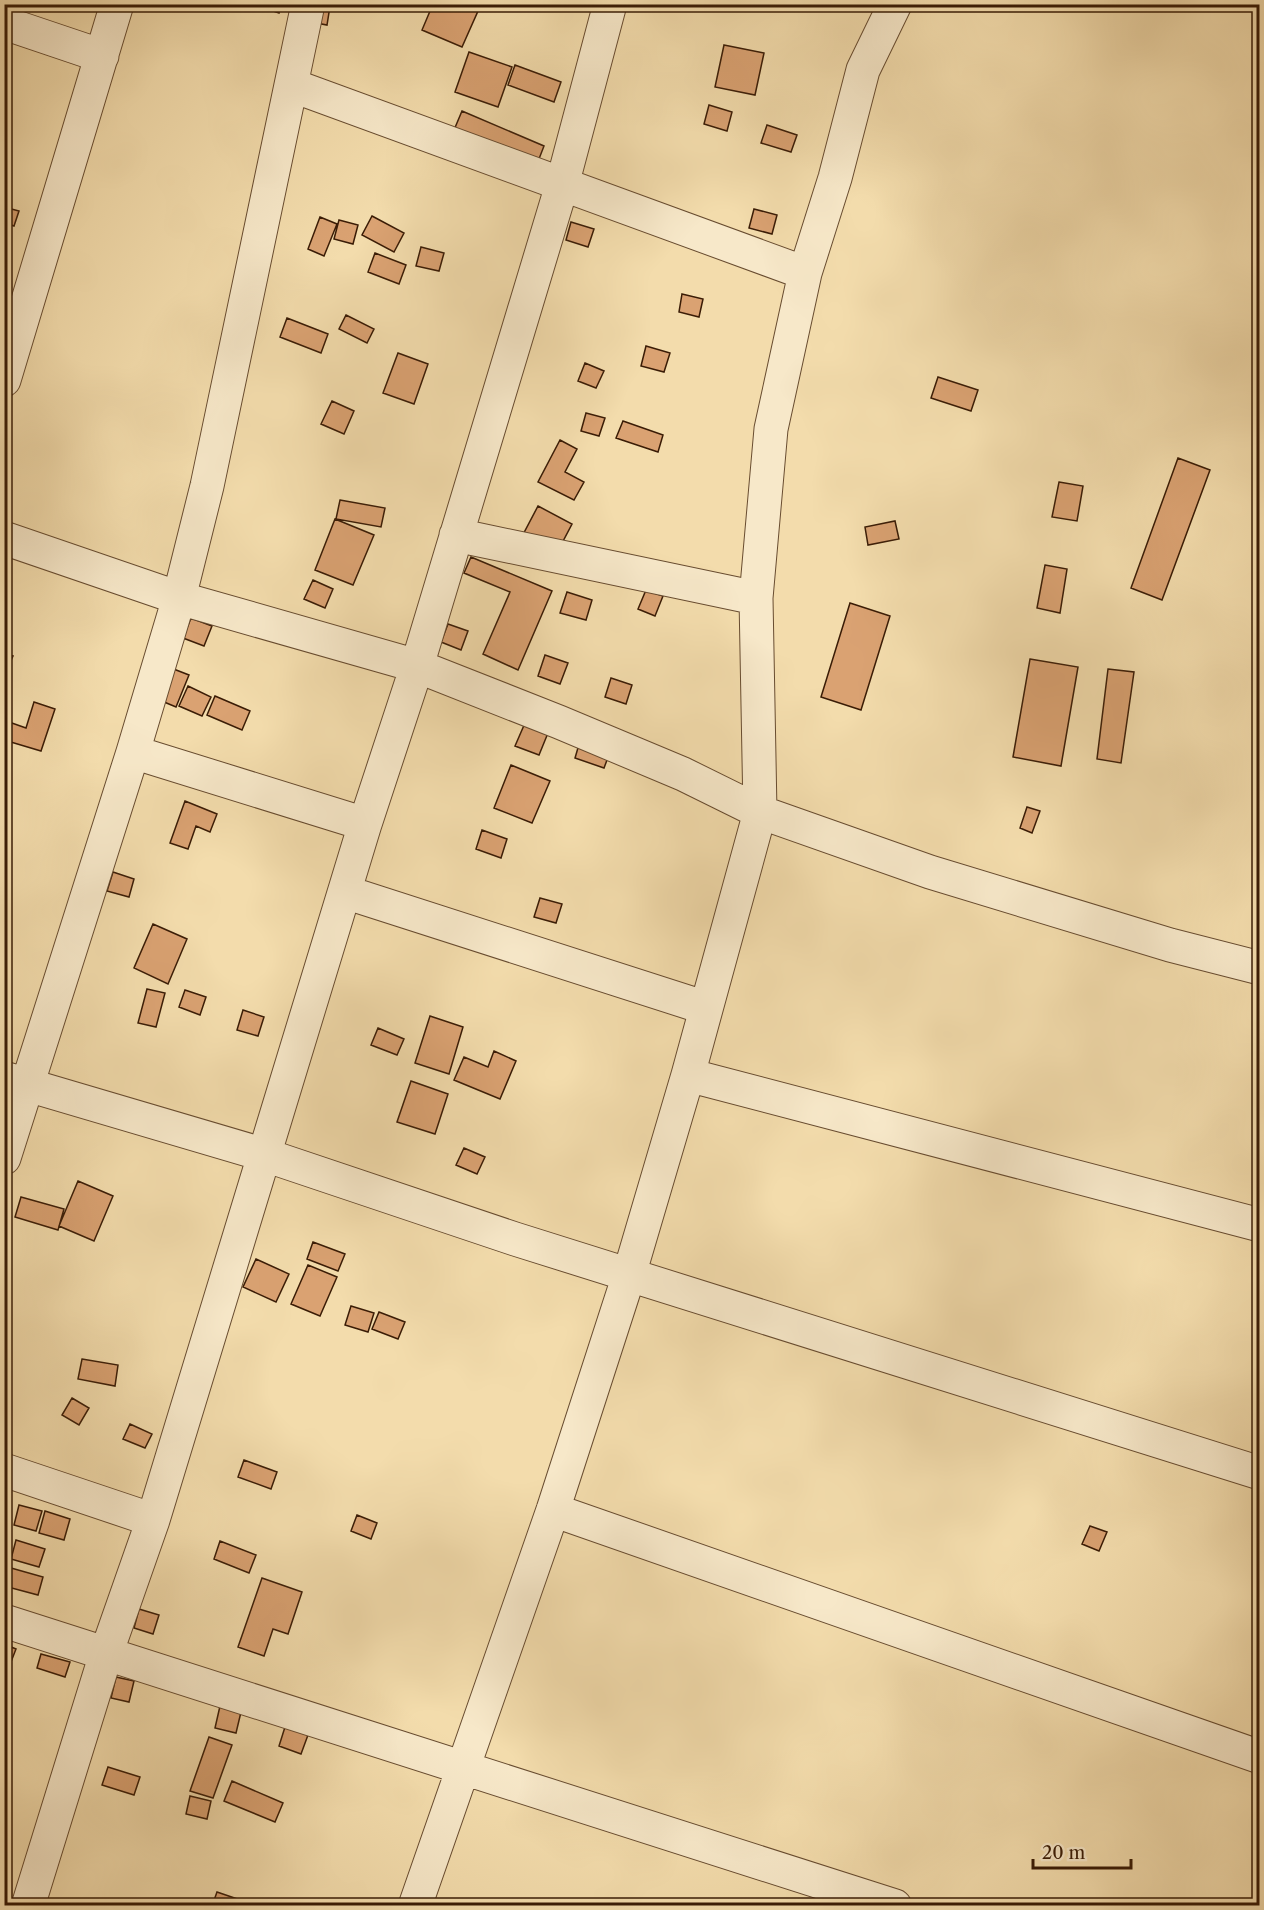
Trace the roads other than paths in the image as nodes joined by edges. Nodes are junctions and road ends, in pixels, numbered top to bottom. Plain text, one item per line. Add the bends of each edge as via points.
1 (117, 4) edge
2 (308, 4) edge
3 (610, 4) edge
4 (895, 4) edge
5 (4, 23) edge
6 (102, 56) junction
7 (291, 85) junction
8 (562, 185) junction
9 (805, 273) junction
10 (6, 369) edge
11 (456, 535) junction
12 (4, 538) edge
13 (179, 598) junction
14 (756, 598) junction
15 (417, 666) junction
16 (133, 752) junction
17 (760, 812) junction
18 (365, 824) junction
19 (345, 892) junction
20 (1260, 968) edge
21 (706, 1008) junction
22 (688, 1076) junction
23 (16, 1082) edge
24 (265, 1155) junction
25 (4, 1158) edge
26 (1260, 1225) edge
27 (629, 1275) junction
28 (4, 1470) edge
29 (1260, 1473) edge
30 (553, 1510) junction
31 (153, 1520) junction
32 (4, 1621) edge
33 (106, 1654) junction
34 (1260, 1757) edge
35 (462, 1767) junction
36 (21, 1899) edge
37 (415, 1905) edge
38 (895, 1905) edge

1 - 6 street
2 - 7 street
3 - 8 street
4 - 9 street via 863,70
5 - 6 street
6 - 10 street
7 - 8 street
7 - 13 street
8 - 9 street
8 - 11 street
9 - 14 street via 771,429
11 - 14 street
11 - 15 street
12 - 13 street
13 - 15 street
13 - 16 street
14 - 17 street
15 - 17 street via 683,774
15 - 18 street
16 - 18 street
16 - 23 street
17 - 20 street via 930,872 1170,945
17 - 21 street
18 - 19 street
19 - 21 street
19 - 24 street
21 - 22 street
22 - 26 street
22 - 27 street
23 - 24 street
23 - 25 street
24 - 27 street
24 - 31 street
27 - 29 street
27 - 30 street
28 - 31 street
30 - 34 street
30 - 35 street
31 - 33 street
32 - 33 street
33 - 35 street
33 - 36 street
35 - 37 street
35 - 38 street

